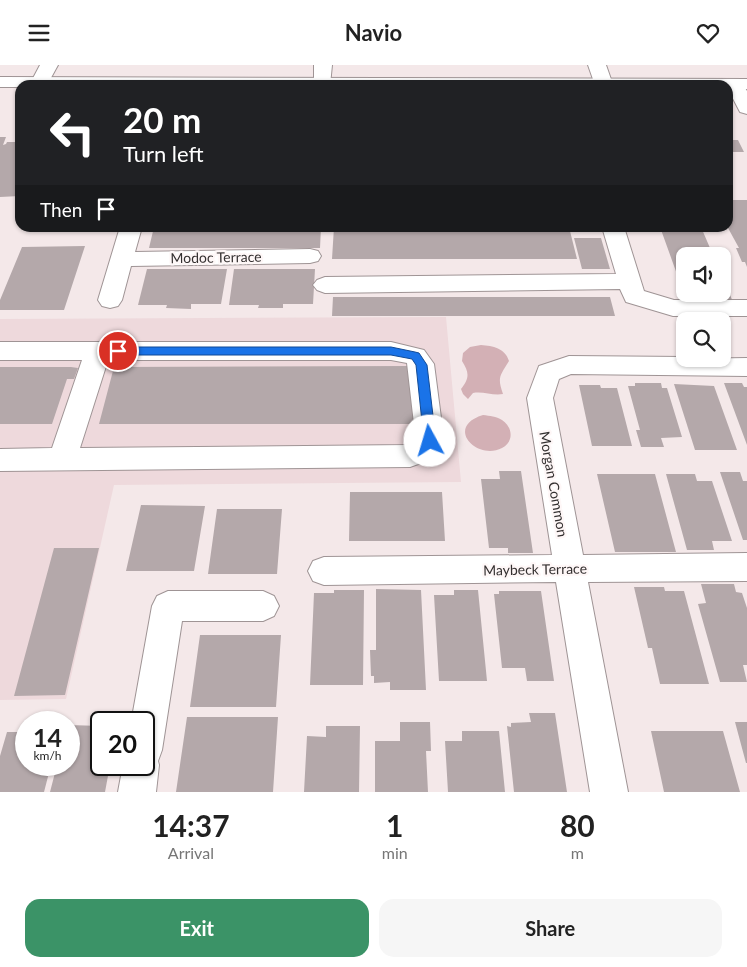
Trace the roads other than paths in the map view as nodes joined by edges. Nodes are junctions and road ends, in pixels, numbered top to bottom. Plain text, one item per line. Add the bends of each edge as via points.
1 (49, 65) edge
2 (323, 65) edge
3 (597, 65) edge
4 (42, 80) edge
5 (322, 80) edge
6 (602, 80) edge
7 (0, 82) edge
8 (15, 82) edge
9 (741, 85) edge
10 (747, 109) edge
11 (130, 232) edge
12 (615, 232) edge
13 (310, 256) dead end
14 (122, 259) junction
15 (630, 281) junction
16 (326, 285) dead end
17 (110, 300) dead end
18 (747, 307) edge
19 (0, 351) edge
20 (98, 351) junction
21 (747, 367) edge
22 (62, 460) junction
23 (0, 461) edge
24 (747, 567) edge
25 (569, 568) junction
26 (324, 571) dead end
27 (263, 606) dead end
28 (150, 711) edge
29 (139, 776) edge
30 (137, 792) edge
31 (609, 792) edge

1 - 4 street
2 - 5 street
3 - 6 street
7 - 8 street
9 - 10 street
11 - 14 street
12 - 15 street
13 - 14 street, Modoc Terrace
14 - 17 street
15 - 16 street
15 - 18 street via 634,296 673,308
19 - 20 street
20 - 22 street
20 - 22 street via 391,351 415,356 421,365 430,441 425,450 410,457
21 - 25 street, Morgan Common via 569,365 548,373 540,398
22 - 23 street
24 - 25 street, Maybeck Terrace
25 - 26 street, Maybeck Terrace
25 - 31 street, Morgan Common
27 - 28 street via 168,606
29 - 30 street

